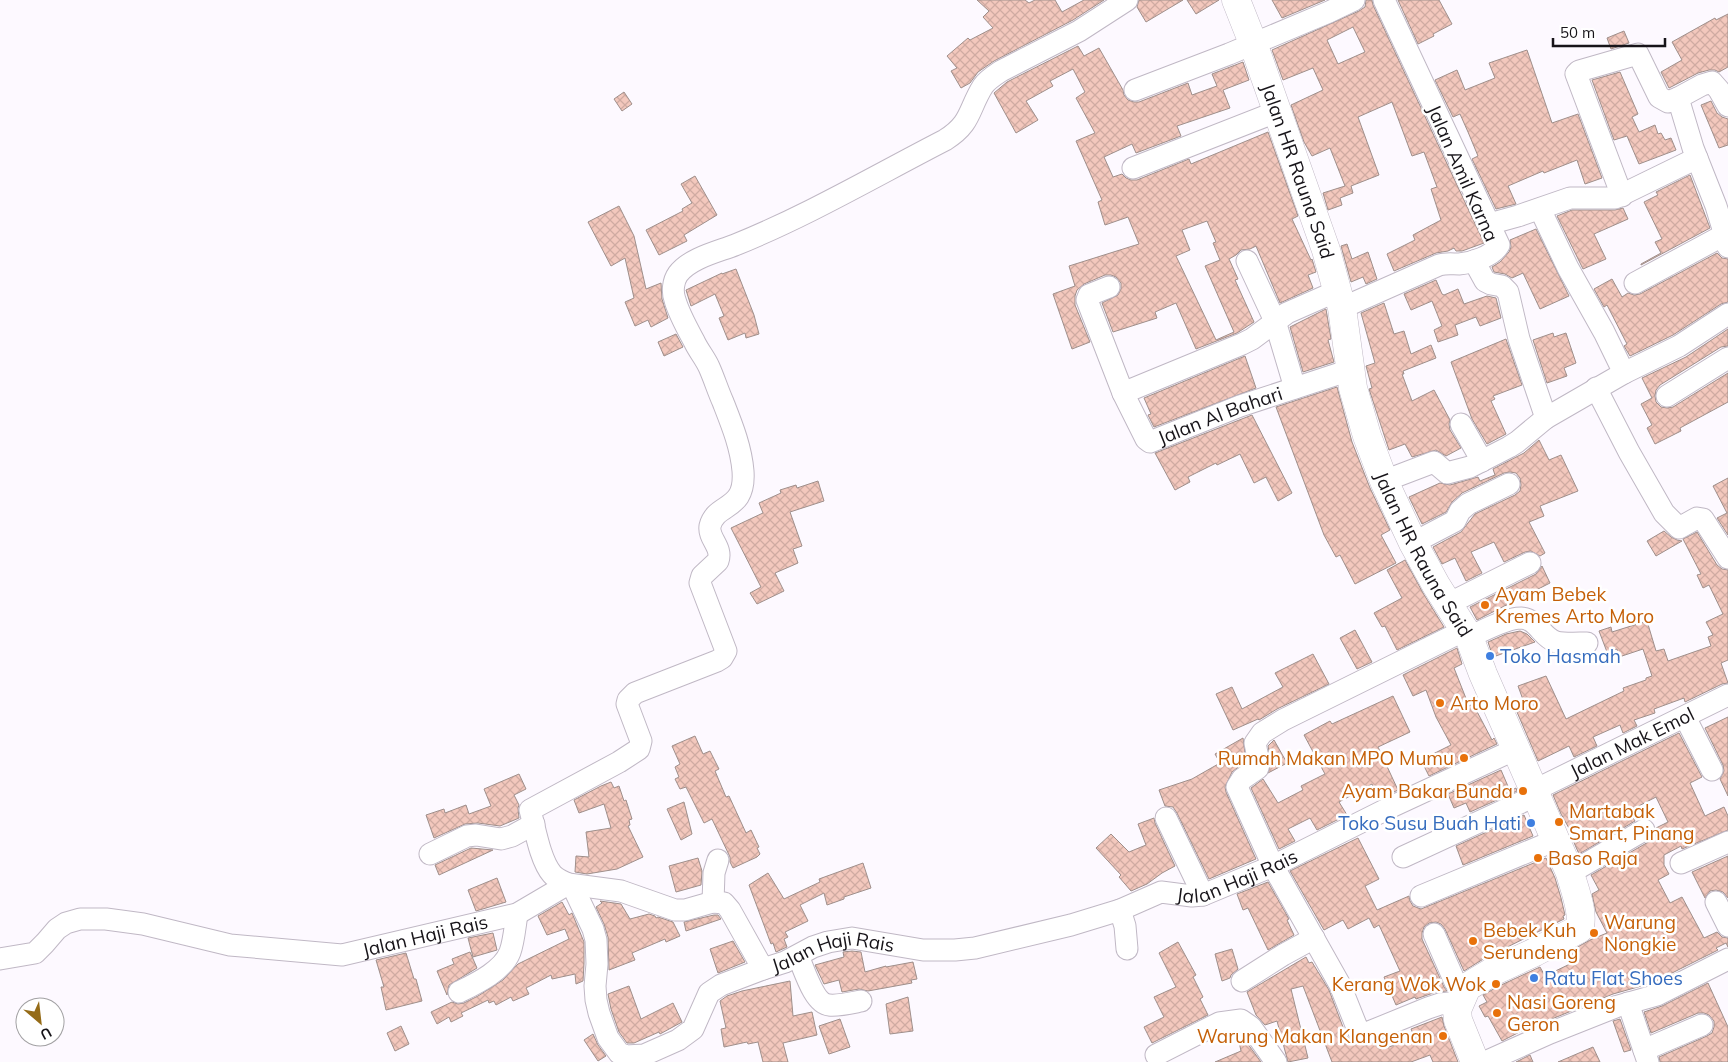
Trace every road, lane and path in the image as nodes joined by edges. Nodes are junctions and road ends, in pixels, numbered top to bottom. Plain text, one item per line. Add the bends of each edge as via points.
1 (1128, 0) edge
2 (1236, 0) edge
3 (1354, 0) edge
4 (1384, 0) edge
5 (1253, 43) junction
6 (1136, 90) dead end
7 (1725, 94) edge
8 (1678, 98) junction
9 (1276, 112) junction
10 (1697, 158) junction
11 (1133, 168) dead end
12 (1622, 196) junction
13 (1722, 204) edge
14 (1540, 209) junction
15 (1489, 224) junction
16 (1725, 242) edge
17 (1247, 261) dead end
18 (1474, 261) junction
19 (1635, 283) dead end
20 (1109, 287) dead end
21 (1340, 300) junction
22 (1728, 314) edge
23 (1275, 321) junction
24 (1728, 358) edge
25 (1350, 370) junction
26 (1624, 373) junction
27 (1296, 388) junction
28 (1596, 388) junction
29 (1123, 393) junction
30 (1667, 396) dead end
31 (1546, 418) junction
32 (1461, 424) dead end
33 (1482, 461) junction
34 (1384, 482) junction
35 (1509, 484) dead end
36 (1413, 543) junction
37 (1728, 558) edge
38 (1530, 563) dead end
39 (1448, 604) junction
40 (1467, 634) junction
41 (1587, 643) dead end
42 (1728, 695) edge
43 (1685, 717) junction
44 (1516, 749) junction
45 (1712, 770) dead end
46 (1536, 793) junction
47 (1166, 818) dead end
48 (534, 824) junction
49 (1644, 830) dead end
50 (1556, 840) junction
51 (1728, 842) edge
52 (430, 854) dead end
53 (1403, 857) dead end
54 (718, 860) dead end
55 (1681, 863) dead end
56 (1273, 866) junction
57 (1570, 873) junction
58 (570, 884) junction
59 (1203, 895) junction
60 (1421, 896) dead end
61 (713, 902) junction
62 (1716, 902) dead end
63 (1120, 910) junction
64 (517, 914) junction
65 (1728, 926) edge
66 (1434, 934) dead end
67 (1314, 938) junction
68 (1128, 948) dead end
69 (798, 956) junction
70 (0, 959) edge
71 (1728, 959) edge
72 (763, 969) junction
73 (1242, 981) dead end
74 (459, 992) dead end
75 (1463, 995) junction
76 (861, 1001) dead end
77 (1623, 1005) junction
78 (1702, 1025) dead end
79 (1156, 1055) dead end
80 (1646, 1056) edge
81 (1276, 1062) edge
82 (1475, 1062) edge
83 (1485, 1062) edge

1 - 48 street via 1079,31 990,78 968,118 955,134 777,228 696,260 678,274 674,298 709,366 733,426 743,471 744,486 740,496 714,517 711,524 710,532 719,558 702,576 700,583 726,647 725,655 717,662 630,696 627,704 641,741 639,749 530,810
2 - 5 main road, Jalan HR Rauna Said
3 - 5 street
4 - 15 street, Jalan Amil Karna
5 - 6 street
5 - 9 main road, Jalan HR Rauna Said
7 - 8 street via 1709,82
8 - 10 street
8 - 12 street via 1668,102 1659,97 1638,54 1576,74
9 - 11 street
9 - 21 main road, Jalan HR Rauna Said via 1326,250
10 - 12 street
10 - 13 street
12 - 14 street via 1570,198
13 - 16 street
14 - 15 street
14 - 26 street
15 - 18 street, Jalan Amil Karna via 1499,245 1492,253
16 - 19 street
17 - 23 street
18 - 21 street, Jalan Amil Karna via 1439,265
18 - 31 street via 1485,281 1502,286 1508,292 1519,339
20 - 29 street, Jalan Al Bahari via 1089,295 1087,300
21 - 23 street, Jalan Amil Karna via 1300,306
21 - 25 main road, Jalan HR Rauna Said
22 - 26 street via 1679,346
23 - 27 street
23 - 29 street, Jalan Amil Karna via 1237,346
24 - 30 street
25 - 27 street, Jalan Al Bahari
25 - 34 main road, Jalan HR Rauna Said via 1364,428
26 - 28 street
27 - 29 street, Jalan Al Bahari via 1240,406 1150,442 1146,440
28 - 31 street
28 - 37 street via 1664,513 1679,528 1697,518 1703,519
31 - 33 street via 1518,442
32 - 33 street
33 - 34 street via 1447,473 1436,462 1430,462
34 - 36 main road, Jalan HR Rauna Said
35 - 36 street via 1468,504 1454,521
36 - 39 main road, Jalan HR Rauna Said
38 - 39 street
39 - 40 main road, Jalan HR Rauna Said
40 - 41 street via 1521,618 1530,620 1556,642
40 - 44 main road, Jalan HR Rauna Said
40 - 56 street via 1283,720 1262,733 1255,743 1258,768 1239,782 1238,791
42 - 43 street, Jalan Mak Emol
43 - 45 street
43 - 46 street, Jalan Mak Emol
44 - 46 main road, Jalan HR Rauna Said
44 - 56 street, Jalan Haji Rais
46 - 50 main road, Jalan HR Rauna Said
46 - 53 street, Jalan Mak Emol
47 - 59 street
48 - 52 street via 501,840 467,836
48 - 58 street via 551,872
49 - 57 street
50 - 57 main road, Jalan HR Rauna Said
50 - 60 street
51 - 55 street
54 - 61 street
56 - 59 street, Jalan Haji Rais
56 - 67 street
57 - 75 main road, Jalan HR Rauna Said via 1581,916 1579,928 1492,972
58 - 61 street via 621,891 674,910
58 - 64 street, Jalan Haji Rais
58 - 72 street via 593,929 597,1007 608,1038 618,1053 644,1055 678,1040 693,1029 709,993 720,985
59 - 63 street, Jalan Haji Rais via 1160,892
61 - 72 street, Jalan Haji Rais via 727,906
62 - 65 street
63 - 68 street
63 - 69 street, Jalan Haji Rais via 975,948 923,950 852,938 828,942
64 - 70 street, Jalan Haji Rais via 342,955 230,945 143,924 80,919 56,929 35,952
64 - 74 street via 506,960 484,979
66 - 75 street
67 - 73 street
67 - 75 street via 1361,1032 1369,1032
69 - 72 street, Jalan Haji Rais
69 - 76 street via 822,1004 830,1006
71 - 77 street via 1657,995
75 - 82 main road via 1457,1010 1458,1020
77 - 80 street
77 - 83 street
78 - 80 street
79 - 81 street via 1219,1023 1241,1020 1252,1027

